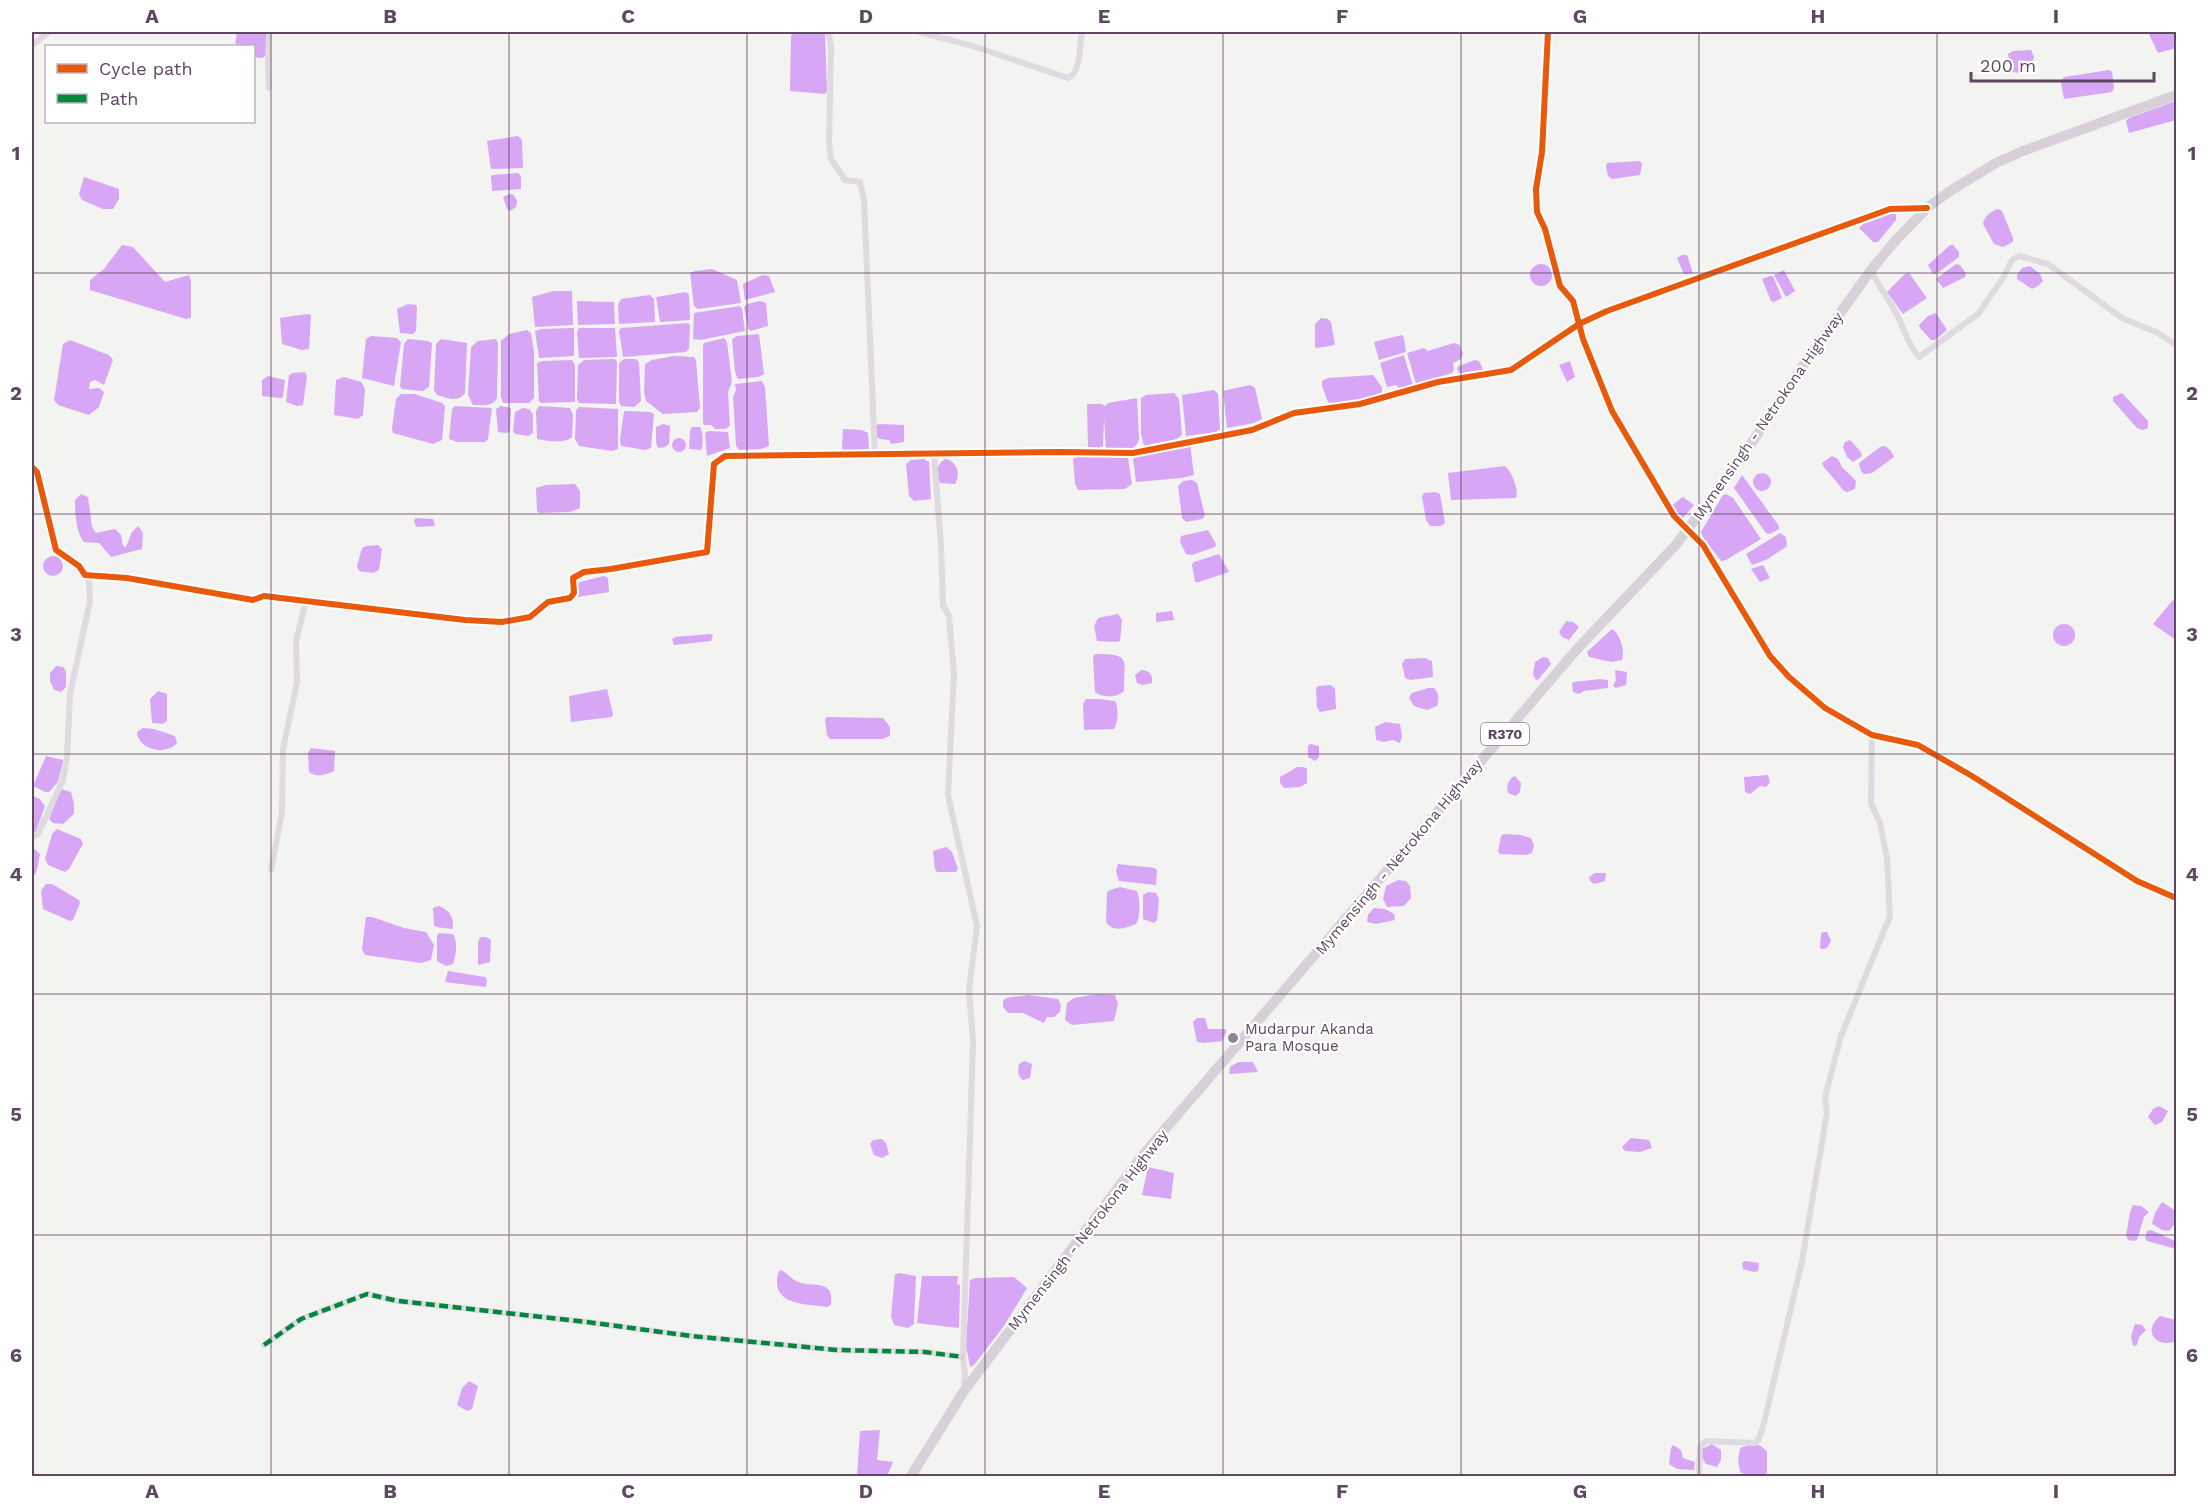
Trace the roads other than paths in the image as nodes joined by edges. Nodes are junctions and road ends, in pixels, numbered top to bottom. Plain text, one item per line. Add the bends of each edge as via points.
1 (50, 32) edge
2 (269, 32) edge
3 (828, 32) edge
4 (919, 32) edge
5 (1082, 32) edge
6 (1548, 32) edge
7 (32, 45) edge
8 (269, 88) dead end
9 (2176, 95) edge
10 (1926, 208) junction
11 (1871, 270) junction
12 (1579, 324) junction
13 (2176, 345) edge
14 (874, 454) junction
15 (934, 454) junction
16 (32, 466) edge
17 (1688, 530) junction
18 (85, 575) junction
19 (306, 601) junction
20 (1872, 735) junction
21 (32, 837) edge
22 (271, 870) dead end
23 (2176, 898) edge
24 (264, 1345) dead end
25 (963, 1357) junction
26 (964, 1391) junction
27 (911, 1476) edge
28 (1699, 1476) edge

1 - 7 street
2 - 8 street
3 - 14 street via 831,159 845,180 860,182 864,200
4 - 5 street via 1068,78 1077,69
6 - 12 street via 1537,212 1560,286 1573,301
9 - 10 main road, Mymensingh - Netrokona Highway / R370 via 2023,151 1974,176
10 - 11 main road, Mymensingh - Netrokona Highway / R370
10 - 12 street via 1890,209 1734,263
11 - 13 street via 1919,357 1978,314 2012,260 2019,256 2048,264 2122,318
11 - 17 main road, Mymensingh - Netrokona Highway / R370
12 - 15 street via 1510,370 1438,382 1360,404 1294,413 1252,430 1133,453
12 - 17 street via 1612,411 1674,516
14 - 15 street
14 - 19 street via 725,456 714,464 707,552 584,572 573,578 573,596 548,602 530,617 502,622 465,620
15 - 25 street via 943,605 949,616 954,674 948,795 977,926 969,990 973,1041
16 - 18 street via 38,472 56,550
17 - 20 street via 1703,545 1770,656 1825,708
17 - 26 main road, Mymensingh - Netrokona Highway / R370 via 1578,648 1142,1156
18 - 19 street via 127,578 253,600 264,596
18 - 21 street via 90,601 70,694 63,780 38,834
19 - 22 street via 296,641 297,682 283,750 282,812
20 - 23 street via 1918,745 2138,881
20 - 28 street via 1871,803 1887,858 1890,916 1841,1036 1827,1087 1827,1113 1802,1261 1759,1439 1755,1443 1707,1441 1700,1446
24 - 25 street via 300,1318 367,1294 691,1336
25 - 26 street
26 - 27 main road, Mymensingh - Netrokona Highway / R370

